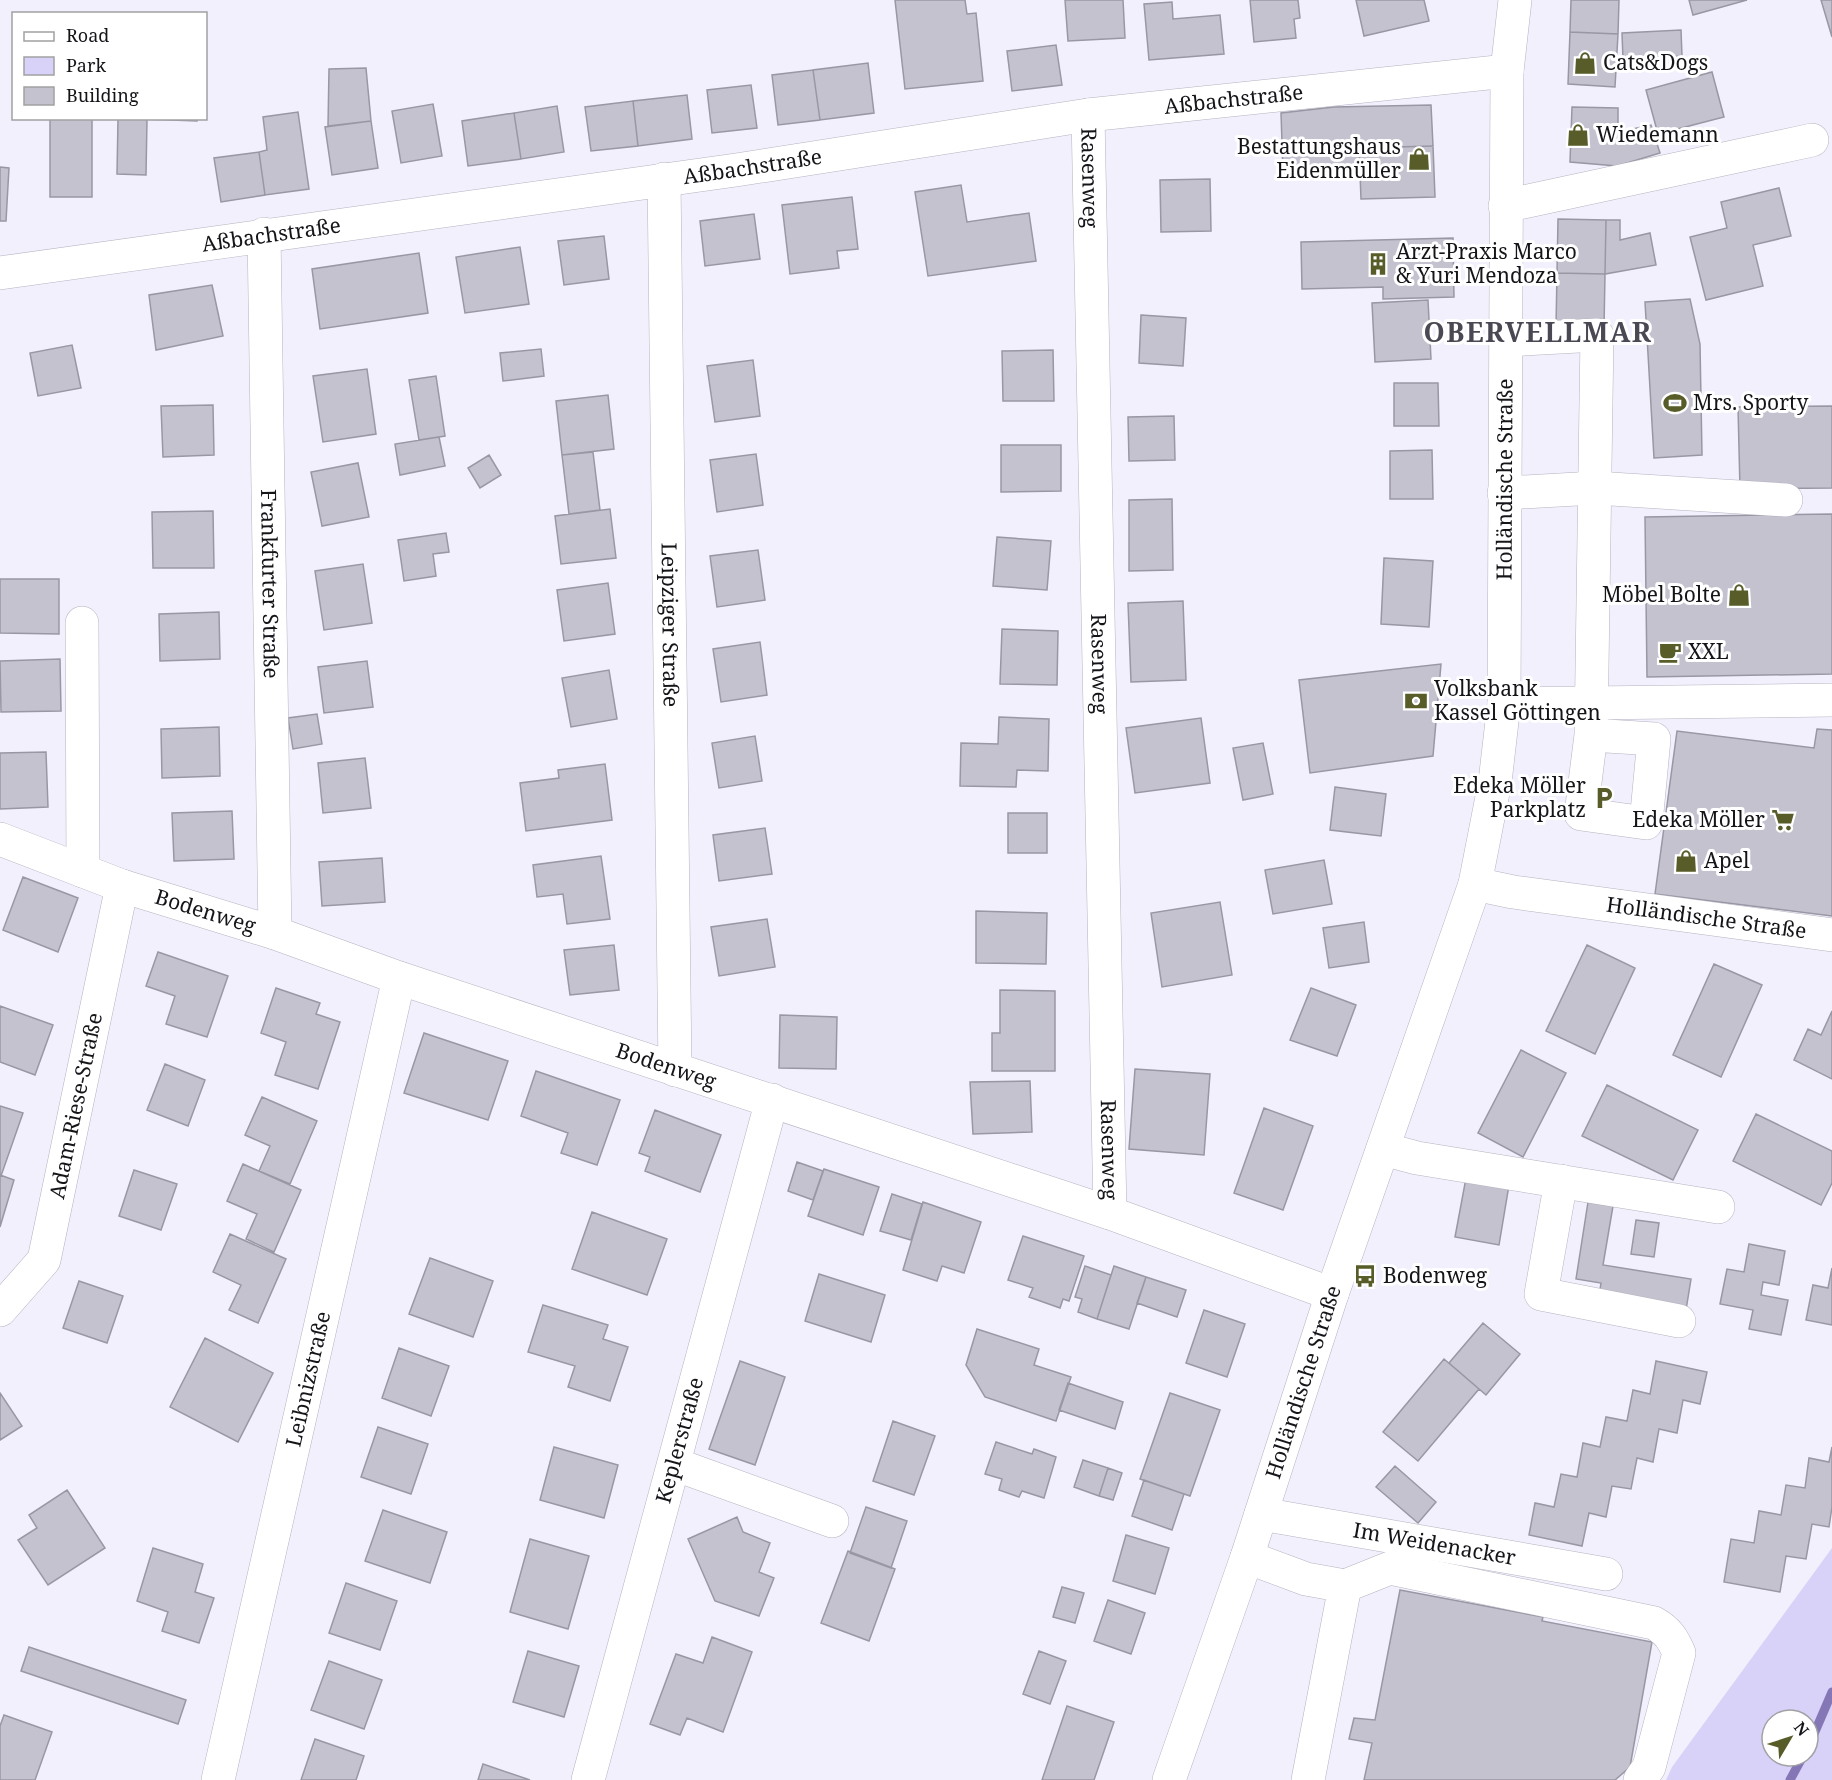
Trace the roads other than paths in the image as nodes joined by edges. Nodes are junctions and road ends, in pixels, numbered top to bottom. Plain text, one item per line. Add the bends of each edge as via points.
1 (1515, 0) edge
2 (1507, 71) junction
3 (1088, 115) junction
4 (1812, 140) dead end
5 (664, 179) junction
6 (1505, 206) junction
7 (264, 234) junction
8 (0, 273) edge
9 (1505, 340) junction
10 (1595, 488) junction
11 (1504, 493) junction
12 (1786, 500) dead end
13 (82, 623) dead end
14 (1832, 700) edge
15 (1504, 704) junction
16 (1591, 719) junction
17 (0, 839) edge
18 (83, 871) junction
19 (1475, 884) junction
20 (122, 886) junction
21 (275, 933) junction
22 (1832, 934) edge
23 (399, 978) junction
24 (675, 1070) junction
25 (772, 1100) junction
26 (1383, 1149) junction
27 (1561, 1181) junction
28 (1718, 1207) dead end
29 (1110, 1213) junction
30 (1332, 1294) junction
31 (0, 1310) edge
32 (1679, 1321) dead end
33 (674, 1464) junction
34 (1261, 1514) junction
35 (832, 1521) dead end
36 (1247, 1557) junction
37 (1606, 1574) dead end
38 (1345, 1586) junction
39 (218, 1780) edge
40 (588, 1780) edge
41 (1169, 1780) edge
42 (1308, 1780) edge
43 (1640, 1780) edge

1 - 2 street, Holländische Straße
2 - 3 street, Aßbachstraße
2 - 6 street, Holländische Straße
3 - 5 street, Aßbachstraße
3 - 29 street, Rasenweg
4 - 6 street
5 - 7 street, Aßbachstraße
5 - 24 street, Leipziger Straße
6 - 9 street, Holländische Straße
7 - 8 street, Aßbachstraße
7 - 21 street, Frankfurter Straße
9 - 10 street via 1597,335
9 - 11 street, Holländische Straße
10 - 11 street
10 - 12 street
10 - 16 street
11 - 15 street, Holländische Straße
13 - 18 street
14 - 16 street
15 - 16 street
15 - 19 street, Holländische Straße via 1495,783
17 - 18 street, Bodenweg
18 - 20 street, Bodenweg
19 - 22 street, Holländische Straße
19 - 26 street, Holländische Straße
20 - 21 street, Bodenweg
20 - 31 street, Adam-Riese-Straße via 44,1260
21 - 23 street, Bodenweg
23 - 24 street, Bodenweg
23 - 39 street, Leibnizstraße
24 - 25 street, Bodenweg
25 - 29 street, Bodenweg
25 - 33 street, Keplerstraße
26 - 27 street
26 - 30 street, Holländische Straße
27 - 28 street
27 - 32 street via 1541,1294
29 - 30 street, Bodenweg
30 - 34 street, Holländische Straße
33 - 35 street
33 - 40 street, Keplerstraße
34 - 36 street, Holländische Straße
34 - 37 street, Im Weidenacker
36 - 38 street via 1306,1579
36 - 41 street, Holländische Straße
38 - 42 street
38 - 43 street via 1390,1568 1654,1623 1664,1629 1679,1653 1649,1767

